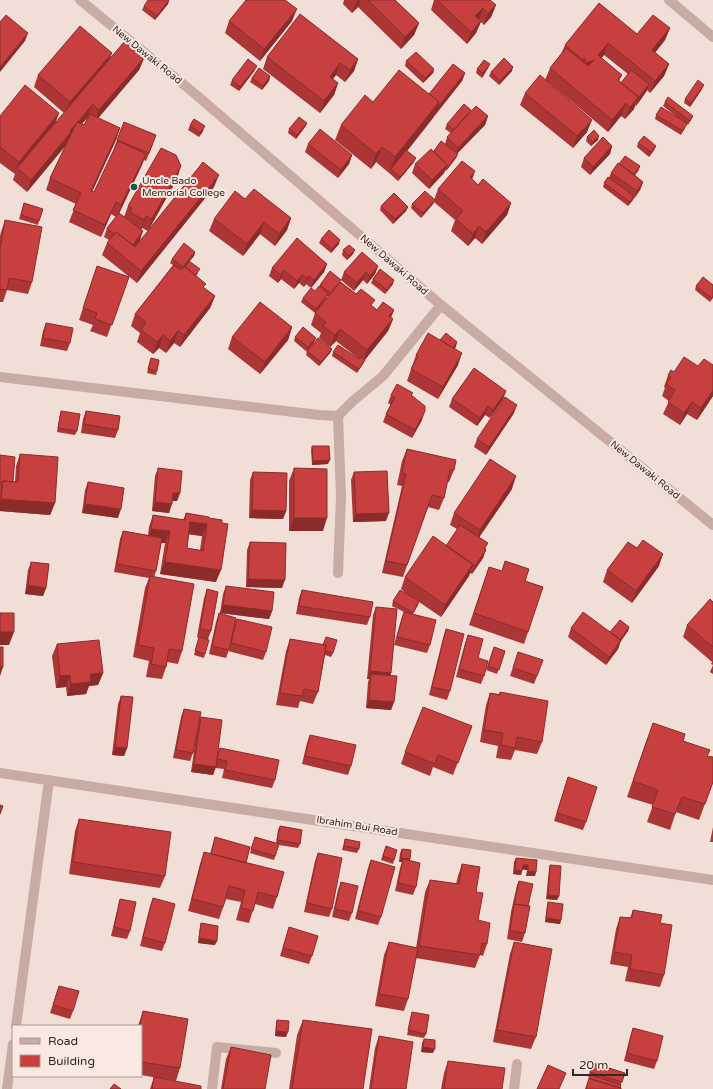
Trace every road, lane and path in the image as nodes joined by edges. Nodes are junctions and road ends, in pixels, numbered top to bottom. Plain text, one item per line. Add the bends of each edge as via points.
1 (80, 0) edge
2 (669, 0) edge
3 (713, 37) edge
4 (441, 305) junction
5 (0, 377) edge
6 (338, 416) junction
7 (713, 525) edge
8 (338, 573) dead end
9 (0, 773) edge
10 (50, 780) junction
11 (713, 880) edge
12 (16, 1025) edge
13 (12, 1052) edge
14 (276, 1054) dead end
15 (517, 1064) dead end
16 (7, 1089) edge
17 (212, 1089) edge
18 (514, 1089) edge

1 - 4 street, New Dawaki Road via 194,93
2 - 3 street
4 - 6 street via 383,376
4 - 7 street, New Dawaki Road
5 - 6 street
6 - 8 street via 341,497
9 - 10 street, Ibrahim Bui Road
10 - 11 street, Ibrahim Bui Road
10 - 12 street
13 - 16 street
14 - 17 street via 217,1047
15 - 18 street

